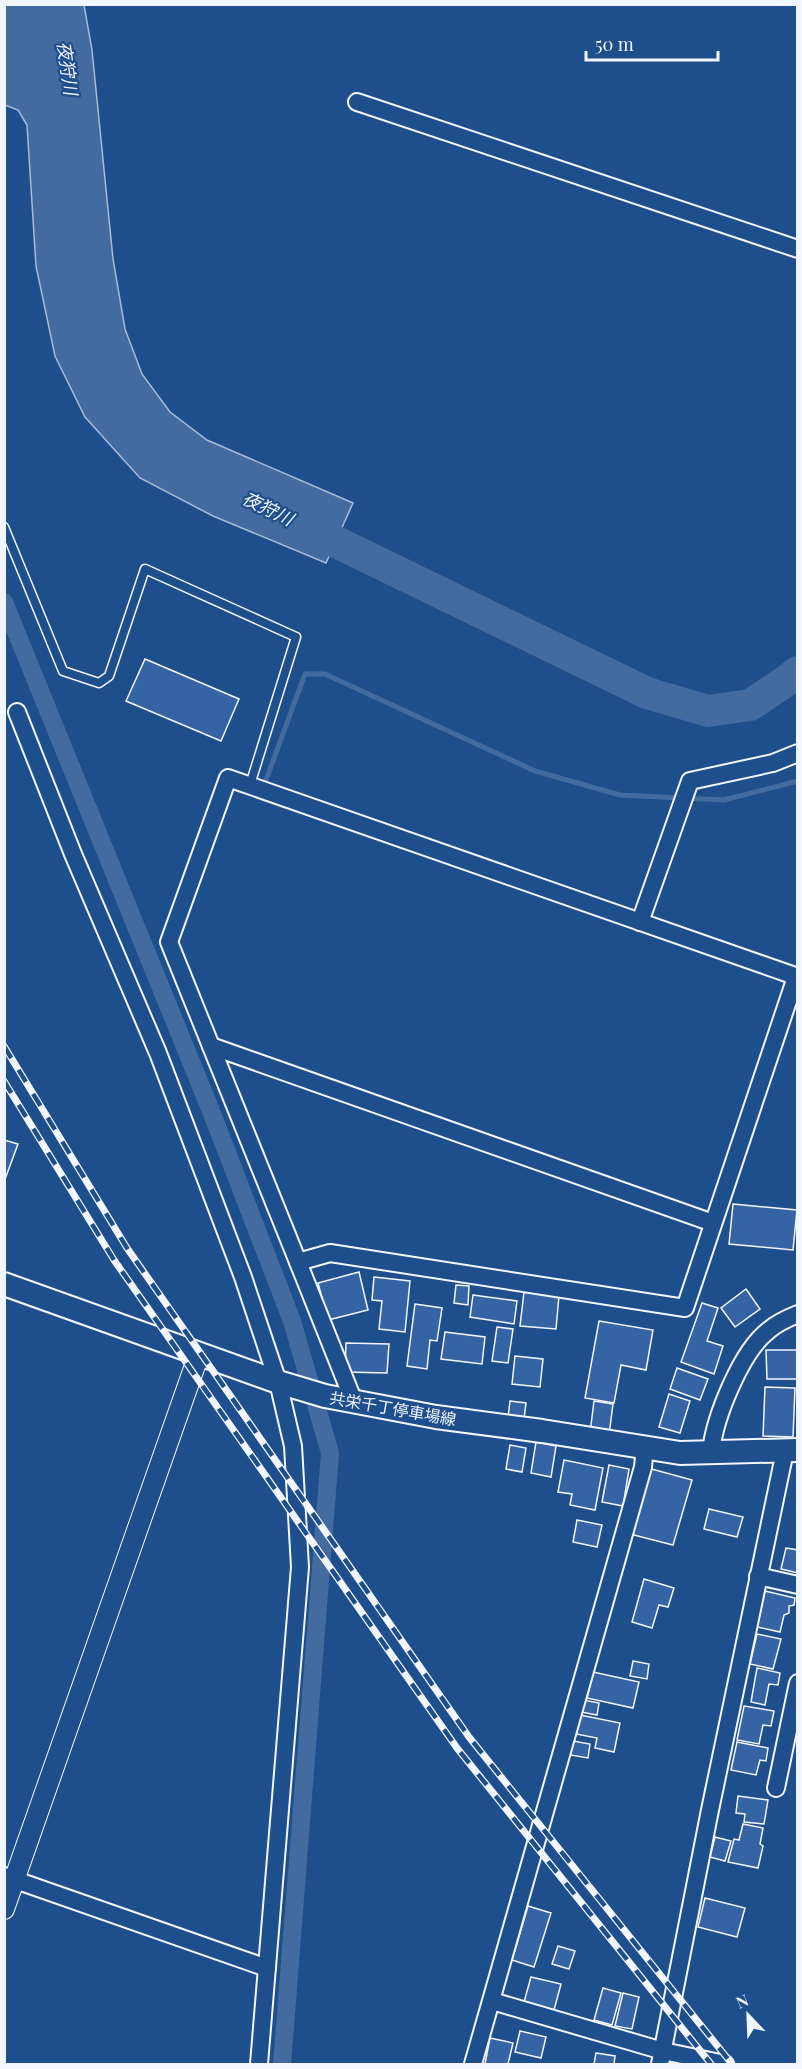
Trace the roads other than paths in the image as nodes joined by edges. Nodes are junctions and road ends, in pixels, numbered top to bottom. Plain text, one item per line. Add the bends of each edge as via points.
1 (357, 102) dead end
2 (798, 249) edge
3 (4, 527) edge
4 (17, 712) dead end
5 (798, 753) edge
6 (250, 786) junction
7 (640, 922) junction
8 (797, 977) edge
9 (211, 1046) junction
10 (714, 1223) junction
11 (298, 1262) junction
12 (4, 1284) edge
13 (798, 1314) edge
14 (199, 1354) junction
15 (278, 1382) junction
16 (354, 1402) junction
17 (645, 1446) junction
18 (711, 1450) junction
19 (791, 1450) edge
20 (758, 1576) junction
21 (798, 1585) edge
22 (798, 1683) edge
23 (776, 1788) dead end
24 (10, 1878) edge
25 (4, 1909) edge
26 (267, 1968) junction
27 (492, 2001) junction
28 (662, 2058) edge
29 (259, 2064) edge
30 (473, 2064) edge
31 (725, 2064) edge

1 - 2 street
3 - 6 lane via 63,672 99,683 109,676 146,569 296,636
4 - 15 street via 162,1063
5 - 7 street via 773,763 690,782
6 - 7 street
6 - 9 street via 228,778 169,942
7 - 8 street
8 - 10 street
9 - 10 street
9 - 11 street
10 - 11 street via 685,1308 330,1253
11 - 16 street
12 - 14 main road, 共栄千丁停車場線
13 - 18 street via 768,1330 751,1349 732,1383
14 - 15 main road, 共栄千丁停車場線
14 - 24 street
15 - 16 main road, 共栄千丁停車場線
15 - 26 street via 293,1446 300,1567
16 - 17 main road, 共栄千丁停車場線
17 - 18 main road, 共栄千丁停車場線 via 680,1453
17 - 27 street via 643,1467
18 - 19 main road, 共栄千丁停車場線
19 - 20 street
20 - 21 street
20 - 28 street
22 - 23 street
24 - 25 street
24 - 26 street
26 - 29 street
27 - 28 street
27 - 30 street
28 - 31 street

